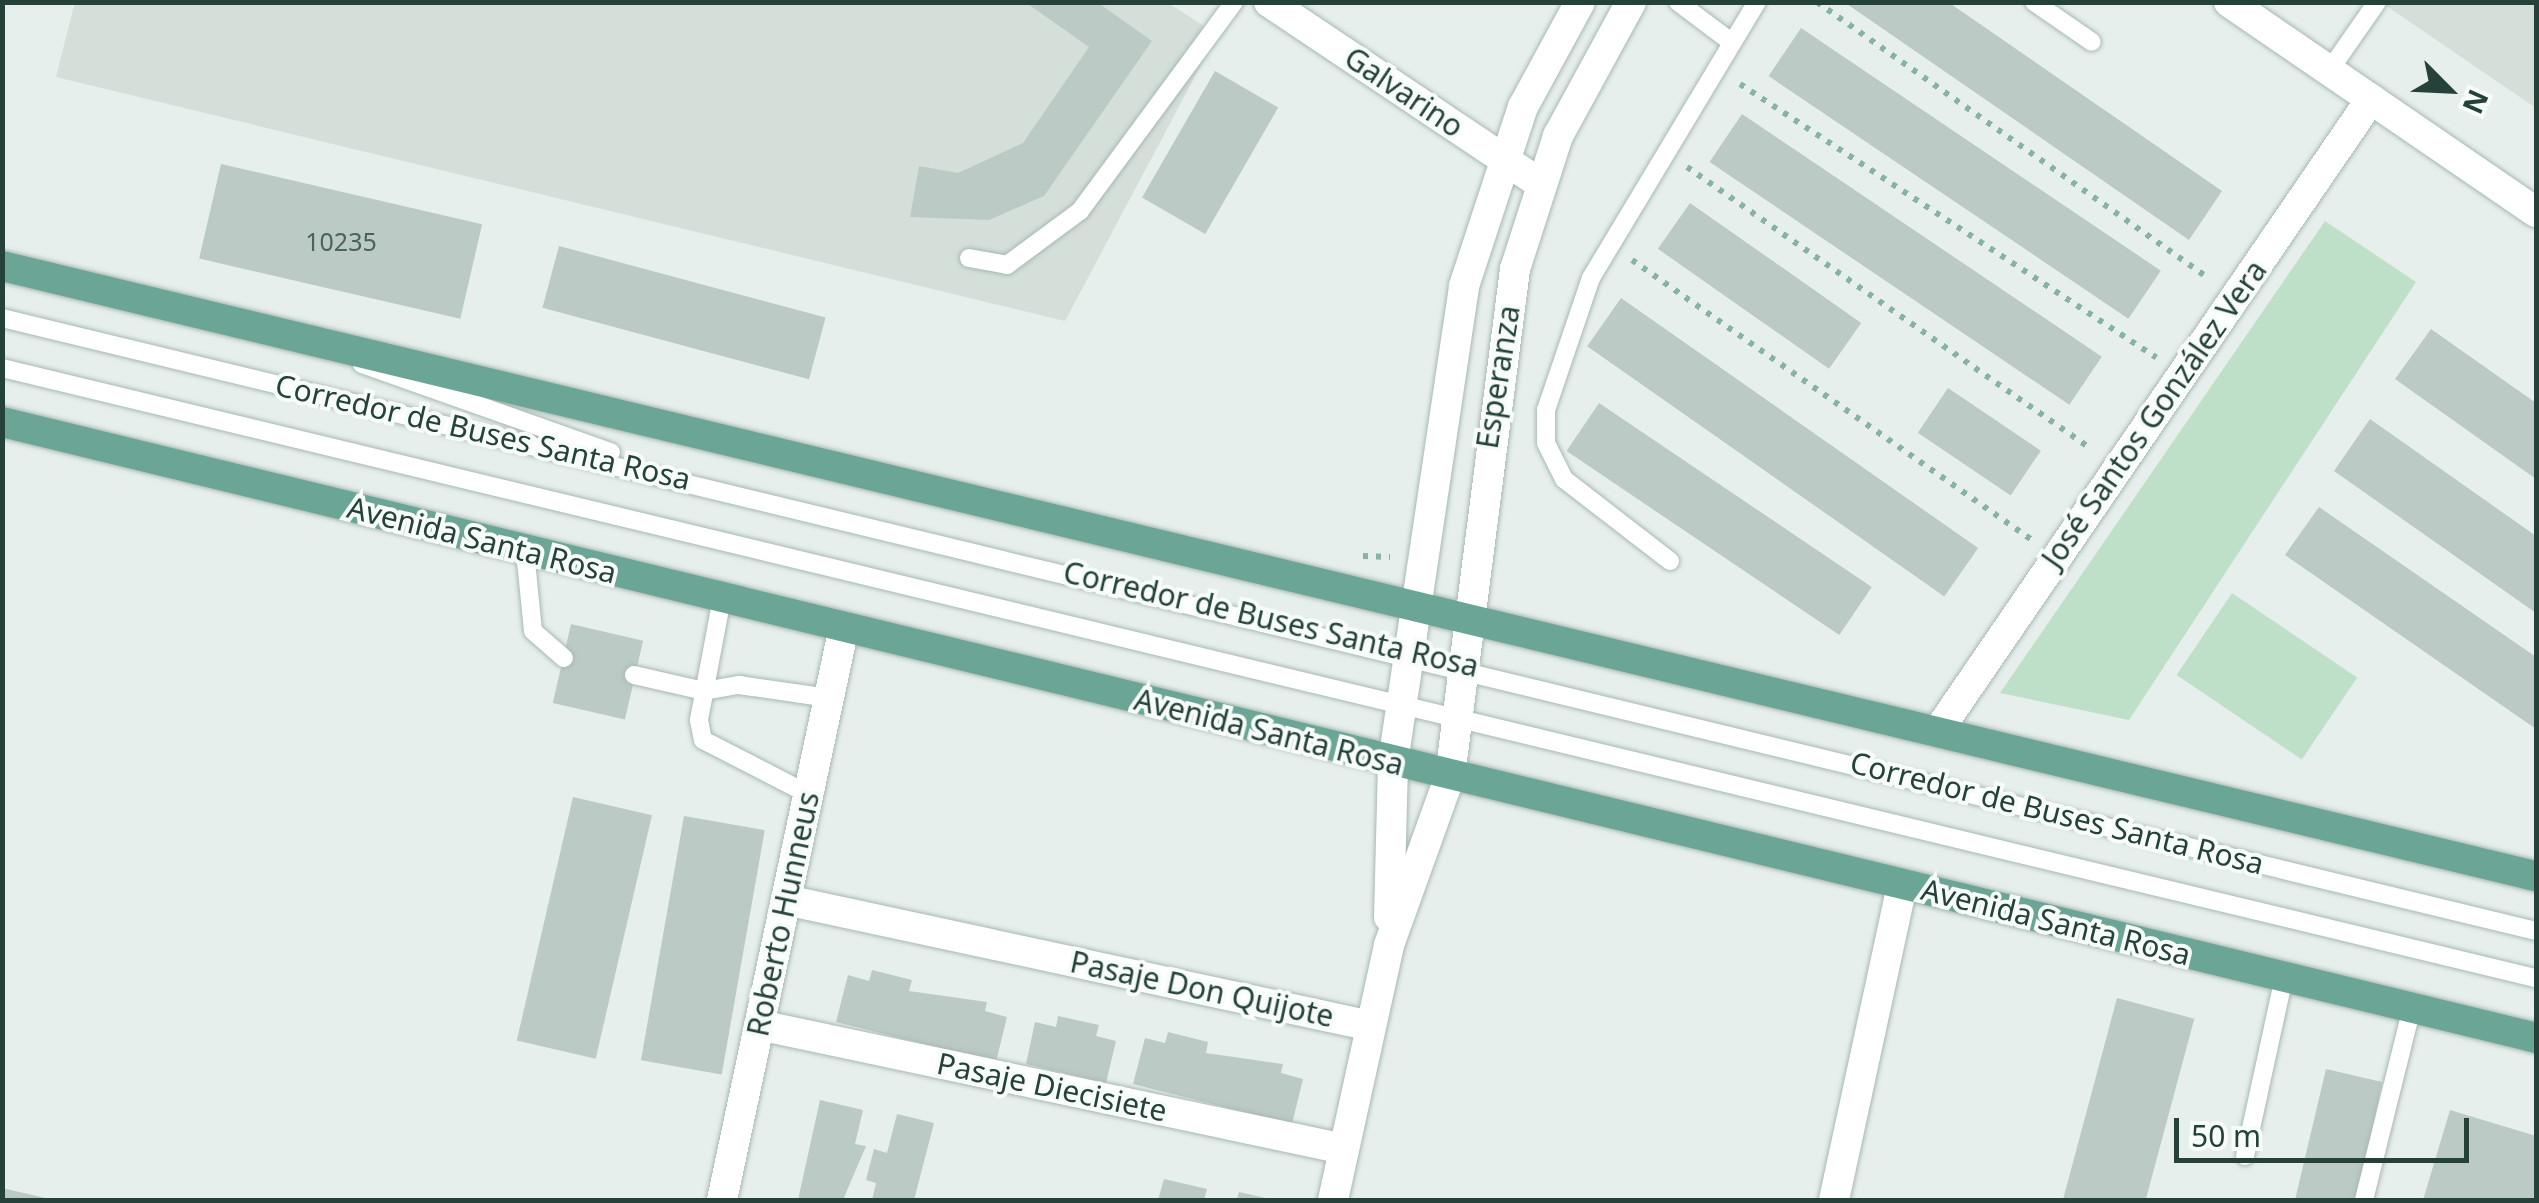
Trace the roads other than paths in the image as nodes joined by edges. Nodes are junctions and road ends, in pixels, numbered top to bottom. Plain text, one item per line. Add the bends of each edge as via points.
1 (1234, 2) edge
2 (1270, 2) edge
3 (1580, 2) edge
4 (1631, 2) edge
5 (1678, 2) edge
6 (1757, 2) edge
7 (2034, 2) edge
8 (2230, 2) edge
9 (2377, 2) edge
10 (1301, 11) edge
11 (1730, 41) junction
12 (2092, 42) dead end
13 (2330, 71) junction
14 (2371, 99) junction
15 (1502, 158) junction
16 (1538, 182) junction
17 (2536, 212) edge
18 (969, 258) dead end
19 (2, 266) edge
20 (2, 318) edge
21 (308, 339) junction
22 (2, 368) edge
23 (2, 422) edge
24 (706, 484) junction
25 (526, 550) junction
26 (1670, 561) dead end
27 (722, 598) junction
28 (1420, 605) junction
29 (1466, 616) junction
30 (844, 627) junction
31 (1412, 653) junction
32 (564, 658) dead end
33 (1461, 664) junction
34 (634, 675) dead end
35 (704, 692) junction
36 (829, 698) junction
37 (1403, 702) junction
38 (1456, 715) junction
39 (1938, 731) junction
40 (1393, 762) junction
41 (1450, 776) junction
42 (808, 794) junction
43 (2536, 876) edge
44 (1902, 885) junction
45 (786, 900) junction
46 (2536, 932) edge
47 (1389, 945) junction
48 (2284, 977) junction
49 (2536, 978) edge
50 (2412, 1008) junction
51 (759, 1025) junction
52 (1372, 1026) junction
53 (2536, 1038) edge
54 (1344, 1149) junction
55 (2246, 1156) dead end
56 (722, 1200) edge
57 (1334, 1200) edge
58 (1834, 1200) edge
59 (2364, 1200) edge

1 - 18 lane via 1080,211 1007,265
2 - 10 street, Galvarino
3 - 15 street, Esperanza
4 - 16 street, Esperanza
5 - 11 lane
6 - 11 lane
7 - 12 lane
8 - 13 street
9 - 13 lane
10 - 15 street, Galvarino
11 - 26 lane via 1610,245 1563,348 1546,443 1564,478
13 - 14 street
14 - 17 street
14 - 39 street, José Santos González Vera
15 - 16 street, Galvarino
15 - 28 street, Esperanza via 1454,337
16 - 29 street, Esperanza via 1502,336
19 - 21 main road
20 - 24 lane, Corredor de Buses Santa Rosa
21 - 24 lane via 437,395
21 - 28 main road
22 - 37 lane, Corredor de Buses Santa Rosa
23 - 25 main road, Avenida Santa Rosa
24 - 31 lane, Corredor de Buses Santa Rosa
25 - 27 main road, Avenida Santa Rosa
25 - 32 lane via 533,631
27 - 30 main road, Avenida Santa Rosa
27 - 35 lane
28 - 29 main road
28 - 31 street, Esperanza
29 - 33 street, Esperanza
29 - 39 main road
30 - 36 street, Roberto Hunneus
30 - 40 main road, Avenida Santa Rosa
31 - 33 lane, Corredor de Buses Santa Rosa
31 - 37 street, Esperanza
33 - 38 street, Esperanza
33 - 46 lane, Corredor de Buses Santa Rosa
34 - 35 lane
35 - 36 lane via 739,685
35 - 42 lane via 698,720 710,748
36 - 42 street, Roberto Hunneus
37 - 38 lane, Corredor de Buses Santa Rosa
37 - 40 street, Esperanza
38 - 41 street, Esperanza
38 - 49 lane, Corredor de Buses Santa Rosa
39 - 43 main road
40 - 41 main road, Avenida Santa Rosa
40 - 47 street, Esperanza
41 - 44 main road, Avenida Santa Rosa
41 - 47 street, Esperanza
42 - 45 street, Roberto Hunneus
44 - 48 main road, Avenida Santa Rosa
44 - 58 street
45 - 51 street, Roberto Hunneus
45 - 52 street, Pasaje Don Quijote
47 - 52 street
48 - 50 main road, Avenida Santa Rosa
48 - 55 lane
50 - 53 main road, Avenida Santa Rosa
50 - 59 lane
51 - 54 street, Pasaje Diecisiete
51 - 56 street, Roberto Hunneus
52 - 54 street
54 - 57 street

